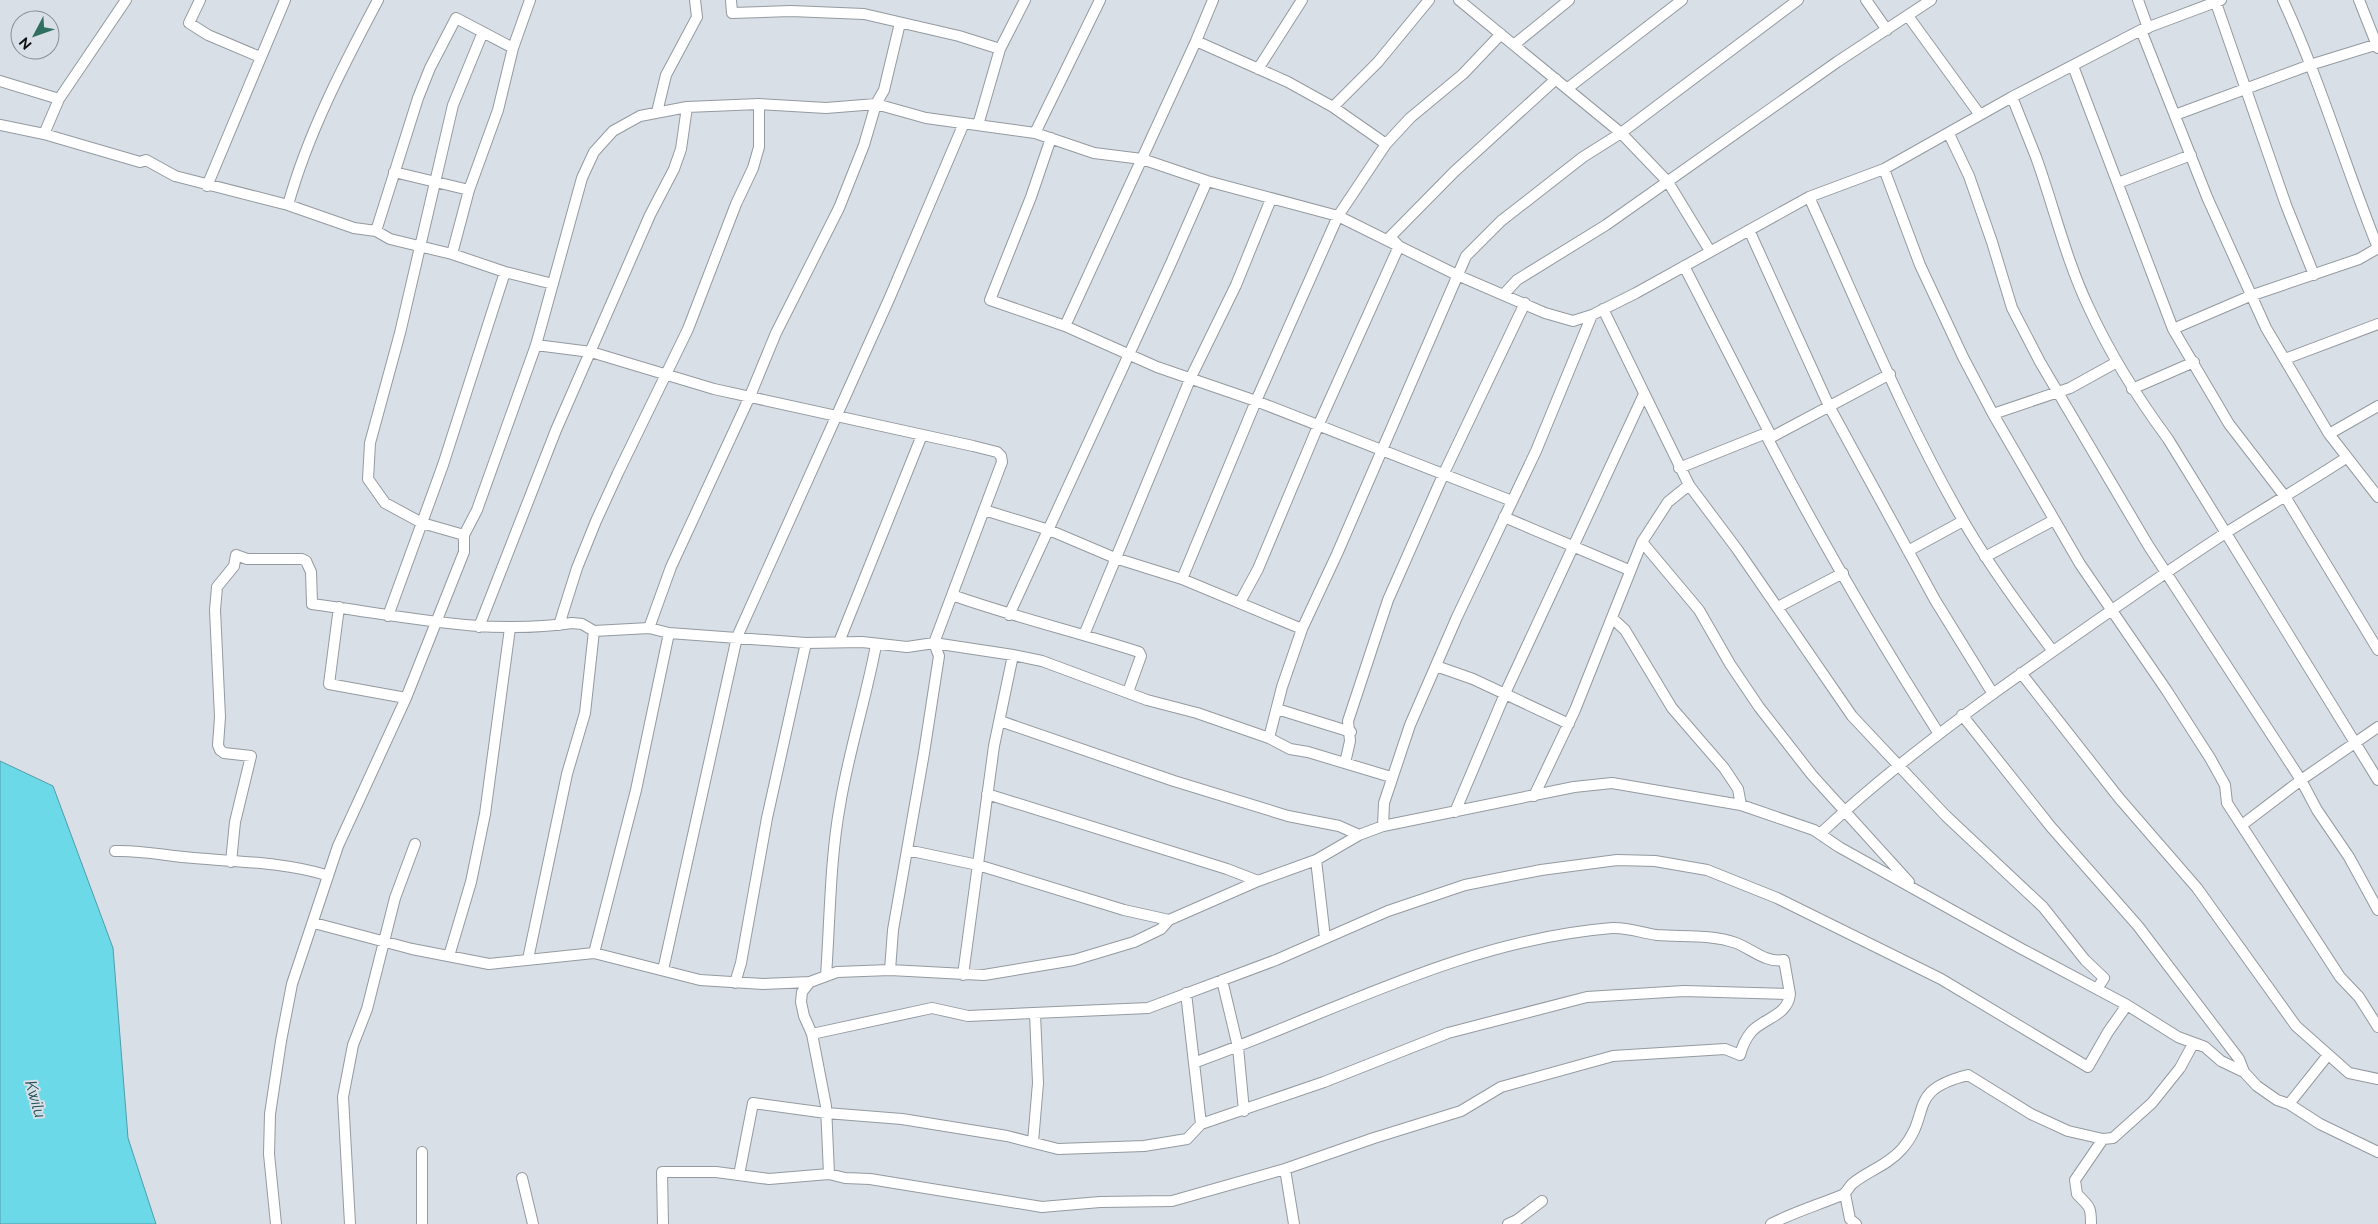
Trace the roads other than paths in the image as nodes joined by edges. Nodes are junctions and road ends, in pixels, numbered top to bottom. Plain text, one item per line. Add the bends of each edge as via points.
1 (126, 0) edge
2 (200, 0) edge
3 (285, 0) edge
4 (378, 0) edge
5 (530, 0) edge
6 (696, 0) edge
7 (731, 0) edge
8 (1025, 0) edge
9 (1100, 0) edge
10 (1212, 0) edge
11 (1302, 0) edge
12 (1429, 0) edge
13 (1459, 0) edge
14 (1569, 0) edge
15 (1682, 0) edge
16 (1798, 0) edge
17 (1866, 0) edge
18 (1931, 0) edge
19 (2138, 0) edge
20 (2283, 0) edge
21 (2359, 0) edge
22 (2219, 1) edge
23 (1908, 16) junction
24 (900, 22) junction
25 (2145, 29) junction
26 (1887, 30) junction
27 (483, 32) junction
28 (1501, 34) junction
29 (1196, 41) junction
30 (1515, 44) junction
31 (2378, 46) edge
32 (513, 48) junction
33 (1000, 49) junction
34 (260, 57) junction
35 (2310, 65) junction
36 (2073, 66) junction
37 (1258, 69) junction
38 (1556, 79) junction
39 (0, 81) edge
40 (1568, 88) junction
41 (2247, 90) junction
42 (2012, 97) junction
43 (59, 99) junction
44 (759, 104) junction
45 (876, 104) junction
46 (687, 107) junction
47 (1334, 107) junction
48 (657, 112) junction
49 (1980, 115) junction
50 (2175, 115) junction
51 (964, 123) junction
52 (0, 125) edge
53 (978, 125) junction
54 (1035, 133) junction
55 (1621, 133) junction
56 (44, 134) junction
57 (1949, 134) junction
58 (1051, 138) junction
59 (1386, 144) junction
60 (2191, 155) junction
61 (1142, 159) junction
62 (1884, 168) junction
63 (394, 172) junction
64 (1207, 181) junction
65 (435, 182) junction
66 (1668, 182) junction
67 (2118, 183) junction
68 (207, 186) junction
69 (469, 190) junction
70 (1809, 197) junction
71 (1271, 199) junction
72 (288, 205) junction
73 (1338, 216) junction
74 (1749, 230) junction
75 (376, 231) junction
76 (419, 246) junction
77 (1399, 246) junction
78 (2378, 248) edge
79 (1710, 251) junction
80 (452, 254) junction
81 (1684, 266) junction
82 (505, 272) junction
83 (1456, 275) junction
84 (2314, 275) junction
85 (553, 284) junction
86 (1504, 294) junction
87 (2250, 296) junction
88 (1526, 303) junction
89 (1603, 309) junction
90 (1592, 315) junction
91 (2378, 324) edge
92 (1065, 326) junction
93 (2173, 329) junction
94 (536, 345) junction
95 (591, 352) junction
96 (1128, 354) junction
97 (2285, 359) junction
98 (2117, 362) junction
99 (2194, 362) junction
100 (666, 373) junction
101 (1890, 374) junction
102 (1191, 377) junction
103 (2132, 389) junction
104 (2058, 392) junction
105 (1644, 394) junction
106 (750, 396) junction
107 (1256, 401) junction
108 (1830, 406) junction
109 (2378, 406) edge
110 (1993, 414) junction
111 (835, 416) junction
112 (1318, 426) junction
113 (2329, 434) junction
114 (922, 435) junction
115 (1768, 435) junction
116 (1382, 450) junction
117 (2346, 458) junction
118 (1679, 468) junction
119 (1444, 473) junction
120 (1689, 485) junction
121 (2378, 496) edge
122 (2286, 498) junction
123 (1512, 501) junction
124 (984, 510) junction
125 (1504, 517) junction
126 (2054, 520) junction
127 (1963, 521) junction
128 (422, 523) junction
129 (1049, 530) junction
130 (2225, 534) junction
131 (464, 535) junction
132 (1642, 542) junction
133 (1571, 547) junction
134 (1908, 551) junction
135 (1985, 557) junction
136 (1115, 558) junction
137 (1629, 570) junction
138 (1843, 572) junction
139 (2166, 574) junction
140 (1182, 579) junction
141 (952, 595) junction
142 (1240, 602) junction
143 (1778, 607) junction
144 (339, 608) junction
145 (2111, 610) junction
146 (1009, 615) junction
147 (388, 616) junction
148 (1612, 618) junction
149 (435, 623) junction
150 (560, 625) junction
151 (479, 627) junction
152 (510, 628) junction
153 (648, 628) junction
154 (1302, 629) junction
155 (594, 630) junction
156 (669, 633) junction
157 (1084, 635) junction
158 (737, 637) junction
159 (838, 642) junction
160 (806, 643) junction
161 (876, 644) junction
162 (934, 644) junction
163 (2052, 650) junction
164 (2378, 650) edge
165 (1013, 655) junction
166 (1436, 666) junction
167 (2021, 674) junction
168 (1128, 692) junction
169 (1993, 694) junction
170 (1504, 695) junction
171 (406, 698) junction
172 (1277, 709) junction
173 (1962, 715) junction
174 (1000, 721) junction
175 (1569, 724) junction
176 (2378, 727) edge
177 (1351, 732) junction
178 (1939, 734) junction
179 (1269, 738) junction
180 (2354, 743) junction
181 (1345, 763) junction
182 (1898, 766) junction
183 (1391, 777) junction
184 (2301, 780) junction
185 (2378, 780) edge
186 (987, 794) junction
187 (1534, 796) junction
188 (1741, 805) junction
189 (1844, 811) junction
190 (1455, 812) junction
191 (2242, 825) junction
192 (1383, 826) junction
193 (1821, 833) junction
194 (1359, 835) junction
195 (414, 844) dead end
196 (907, 850) junction
197 (115, 851) dead end
198 (1316, 860) junction
199 (232, 862) junction
200 (978, 865) junction
201 (326, 875) junction
202 (1258, 881) junction
203 (1917, 890) junction
204 (2378, 910) edge
205 (1169, 920) junction
206 (314, 923) junction
207 (1325, 938) junction
208 (384, 940) junction
209 (594, 953) junction
210 (450, 956) junction
211 (528, 960) junction
212 (664, 970) junction
213 (890, 970) junction
214 (963, 975) junction
215 (826, 976) junction
216 (1222, 980) junction
217 (810, 982) junction
218 (735, 983) junction
219 (2096, 989) junction
220 (1186, 993) junction
221 (1790, 994) junction
222 (2128, 1005) junction
223 (1035, 1014) junction
224 (2378, 1027) edge
225 (812, 1034) junction
226 (2193, 1044) junction
227 (1238, 1047) junction
228 (2328, 1055) junction
229 (1196, 1062) junction
230 (2244, 1072) junction
231 (2378, 1079) edge
232 (2289, 1104) junction
233 (1244, 1111) junction
234 (826, 1113) junction
235 (1202, 1124) junction
236 (2103, 1139) junction
237 (1034, 1142) junction
238 (422, 1152) dead end
239 (2378, 1152) edge
240 (1285, 1169) junction
241 (829, 1174) junction
242 (739, 1175) junction
243 (522, 1178) dead end
244 (1845, 1194) junction
245 (1542, 1201) dead end
246 (276, 1224) edge
247 (350, 1224) edge
248 (422, 1224) edge
249 (533, 1224) edge
250 (663, 1224) edge
251 (1294, 1224) edge
252 (1508, 1224) edge
253 (1771, 1224) edge
254 (1856, 1224) edge
255 (2091, 1224) edge

1 - 43 street
2 - 34 street via 189,23 208,35
3 - 34 street
4 - 72 street via 312,136
5 - 32 street
6 - 48 street via 698,16 666,75
7 - 24 street via 732,13 864,14
8 - 33 street
9 - 54 street
10 - 29 street
11 - 37 street
12 - 47 street via 1378,62
13 - 28 street
14 - 30 street
15 - 40 street
16 - 55 street
17 - 26 street
18 - 23 street
19 - 25 street
20 - 35 street
21 - 31 street
22 - 25 street
22 - 41 street
23 - 26 street
23 - 49 street
24 - 33 street
24 - 45 street via 884,90
25 - 36 street
25 - 50 street
26 - 66 street
27 - 32 street
27 - 63 street via 456,18 430,68
27 - 65 street via 453,105
28 - 30 street
28 - 59 street via 1463,74 1410,118
29 - 37 street
29 - 61 street
30 - 38 street
31 - 35 street
32 - 69 street via 498,110
33 - 53 street
34 - 68 street
35 - 41 street
35 - 78 street
36 - 42 street
36 - 67 street
37 - 47 street
38 - 40 street
38 - 77 street via 1396,230 1390,237
39 - 43 street
40 - 55 street
41 - 50 street
41 - 84 street
42 - 49 street
42 - 98 street via 2089,307
43 - 56 street
44 - 45 street via 826,108
44 - 46 street
44 - 100 street via 759,147 753,168 688,329
45 - 51 street via 926,118
45 - 106 street via 839,208 776,332
46 - 48 street
46 - 95 street via 681,149 674,169 650,215
47 - 59 street
48 - 85 street via 640,116 613,131 594,152 582,178
49 - 57 street
50 - 60 street
51 - 53 street
51 - 111 street
52 - 56 street
53 - 54 street
54 - 58 street
55 - 66 street
55 - 83 street via 1501,221 1466,256
56 - 68 street via 140,162 146,160 174,176
57 - 62 street
57 - 104 street via 1969,176 2012,308
58 - 61 street via 1094,153
58 - 92 street via 990,300
59 - 73 street
60 - 67 street
60 - 87 street
61 - 64 street
61 - 92 street
62 - 70 street
62 - 110 street via 1920,265
63 - 65 street
63 - 75 street
64 - 71 street
64 - 96 street
65 - 69 street
65 - 76 street
66 - 79 street
66 - 86 street via 1517,280
67 - 93 street
68 - 72 street
69 - 80 street
70 - 74 street
70 - 101 street
71 - 73 street
71 - 102 street via 1236,285
72 - 75 street via 354,228
73 - 77 street
73 - 107 street
74 - 79 street
74 - 108 street
75 - 76 street via 390,239
76 - 80 street
76 - 128 street via 370,443 368,479 385,503
77 - 83 street
77 - 112 street
78 - 84 street via 2359,259
79 - 81 street
80 - 82 street
81 - 89 street
81 - 115 street
82 - 85 street
82 - 128 street
83 - 86 street
83 - 116 street
84 - 87 street
85 - 94 street
86 - 88 street
87 - 93 street
87 - 97 street
88 - 90 street via 1545,313 1574,321
88 - 119 street
89 - 90 street
89 - 105 street
90 - 123 street
91 - 97 street
92 - 96 street
93 - 99 street
94 - 95 street
94 - 131 street via 477,510
95 - 100 street
95 - 151 street via 556,430
96 - 102 street
96 - 129 street
97 - 113 street
98 - 103 street
98 - 104 street
99 - 103 street
99 - 122 street via 2229,424
100 - 106 street via 714,389
100 - 150 street via 596,521 577,568
101 - 108 street
101 - 127 street
102 - 107 street
102 - 136 street
103 - 130 street via 2168,439
104 - 110 street
104 - 139 street
105 - 118 street
105 - 133 street
106 - 111 street
106 - 153 street via 671,567
107 - 112 street
107 - 140 street
108 - 115 street
108 - 134 street
109 - 113 street
110 - 126 street
111 - 114 street
111 - 158 street
112 - 116 street
112 - 142 street
113 - 117 street
114 - 124 street via 996,452 1001,456 1002,462
114 - 159 street
115 - 118 street
115 - 138 street via 1796,494
116 - 119 street
116 - 154 street
117 - 121 street
117 - 122 street
118 - 120 street
119 - 123 street
119 - 177 street via 1388,600 1348,722
120 - 132 street via 1668,502
120 - 143 street
122 - 130 street
122 - 164 street
123 - 125 street
124 - 129 street
124 - 141 street
125 - 133 street
125 - 166 street
126 - 135 street
126 - 145 street
127 - 134 street
127 - 135 street
128 - 131 street
128 - 147 street
129 - 136 street
129 - 146 street
130 - 139 street
130 - 180 street
131 - 149 street via 464,552
132 - 137 street
132 - 189 street via 1699,610 1759,707
133 - 137 street
133 - 170 street
134 - 169 street
135 - 163 street
136 - 140 street
136 - 157 street
137 - 148 street
138 - 143 street
138 - 178 street
139 - 145 street
139 - 184 street
140 - 142 street
141 - 146 street
141 - 162 street
142 - 154 street
143 - 182 street via 1852,716
144 - 147 street
144 - 171 street via 329,684
144 - 199 street via 312,604 311,572 302,559 247,559 236,555 231,572 217,587 218,745 224,753 251,756 235,822
145 - 163 street
145 - 191 street via 2210,758 2225,785 2227,803
146 - 157 street
147 - 149 street
148 - 175 street
148 - 188 street via 1625,630 1672,708 1729,775 1738,789
149 - 151 street
149 - 171 street
150 - 152 street
150 - 155 street via 582,624
151 - 152 street
152 - 210 street via 485,814 471,882
153 - 155 street
153 - 156 street
154 - 172 street
155 - 211 street via 585,713 567,774
156 - 158 street
156 - 209 street via 636,790
157 - 168 street via 1139,652 1141,656
158 - 160 street
158 - 212 street
159 - 160 street
159 - 161 street
160 - 218 street
161 - 162 street
161 - 215 street via 839,807
162 - 165 street
162 - 196 street via 939,656
163 - 167 street
165 - 168 street via 1042,661
165 - 174 street
166 - 170 street
166 - 183 street
167 - 169 street
167 - 228 street via 2197,888 2296,1026
168 - 179 street
169 - 173 street
170 - 175 street
170 - 190 street
171 - 201 street
172 - 177 street
172 - 179 street
173 - 178 street
173 - 230 street via 2051,827 2138,926 2240,1059
174 - 186 street
174 - 194 street via 1174,781 1288,816 1339,826
175 - 187 street
176 - 180 street
177 - 181 street
178 - 182 street
179 - 181 street via 1290,748
180 - 184 street
180 - 185 street
181 - 183 street
182 - 189 street
182 - 219 street via 2043,907 2085,960 2104,978
183 - 192 street via 1384,803
184 - 191 street
184 - 204 street
186 - 200 street
186 - 202 street
187 - 188 street via 1574,786 1612,783
187 - 190 street
188 - 193 street
189 - 193 street
189 - 203 street
190 - 192 street
191 - 224 street via 2340,977
192 - 194 street
193 - 203 street via 1839,847
194 - 198 street
195 - 208 street
196 - 200 street
196 - 213 street via 893,930
197 - 199 street via 137,850
198 - 202 street
198 - 207 street
199 - 201 street
200 - 205 street via 1124,910
200 - 214 street
201 - 206 street
202 - 205 street
203 - 219 street
205 - 214 street via 1161,929 1134,942 1074,960 984,975
206 - 208 street
206 - 246 street via 292,984 270,1114 269,1154
207 - 216 street
207 - 222 street via 1388,911 1465,885 1617,860 1655,861 1707,870 1777,898 1941,979 2088,1067
208 - 210 street
208 - 247 street via 343,1097
209 - 211 street
209 - 212 street
210 - 211 street via 489,964
212 - 218 street via 700,980
213 - 214 street
213 - 215 street via 837,972
215 - 217 street
216 - 220 street
216 - 227 street
217 - 218 street
217 - 225 street via 802,992 801,1002
219 - 222 street
220 - 223 street via 1148,1008
220 - 229 street
221 - 227 street via 1784,960 1760,956 1737,943 1713,938 1656,935 1615,928 1566,933 1475,955 1390,983
221 - 233 street via 1684,991 1587,997 1448,1033
221 - 240 street via 1790,1000 1779,1014 1751,1032 1740,1055 1725,1049 1613,1056 1501,1087 1461,1110
222 - 226 street
223 - 225 street via 968,1016 932,1008
223 - 237 street via 1038,1083
225 - 234 street
226 - 230 street
226 - 236 street via 2180,1068 2152,1104 2121,1133
227 - 229 street
227 - 233 street
228 - 231 street via 2349,1073
228 - 232 street
229 - 235 street
230 - 232 street via 2257,1086
232 - 239 street via 2320,1124
233 - 235 street
234 - 237 street via 902,1119
234 - 241 street
234 - 242 street via 753,1103
235 - 237 street via 1187,1139 1144,1146 1058,1149
236 - 244 street via 2068,1131 2030,1114 1968,1075 1950,1079 1926,1096 1913,1135 1901,1150 1882,1167 1852,1184
236 - 255 street via 2076,1180 2077,1194 2091,1209
238 - 248 street
240 - 241 street via 1172,1201 1042,1207
240 - 251 street
241 - 242 street via 769,1179
242 - 250 street via 662,1172
243 - 249 street
244 - 253 street
244 - 254 street via 1850,1219
245 - 252 street

